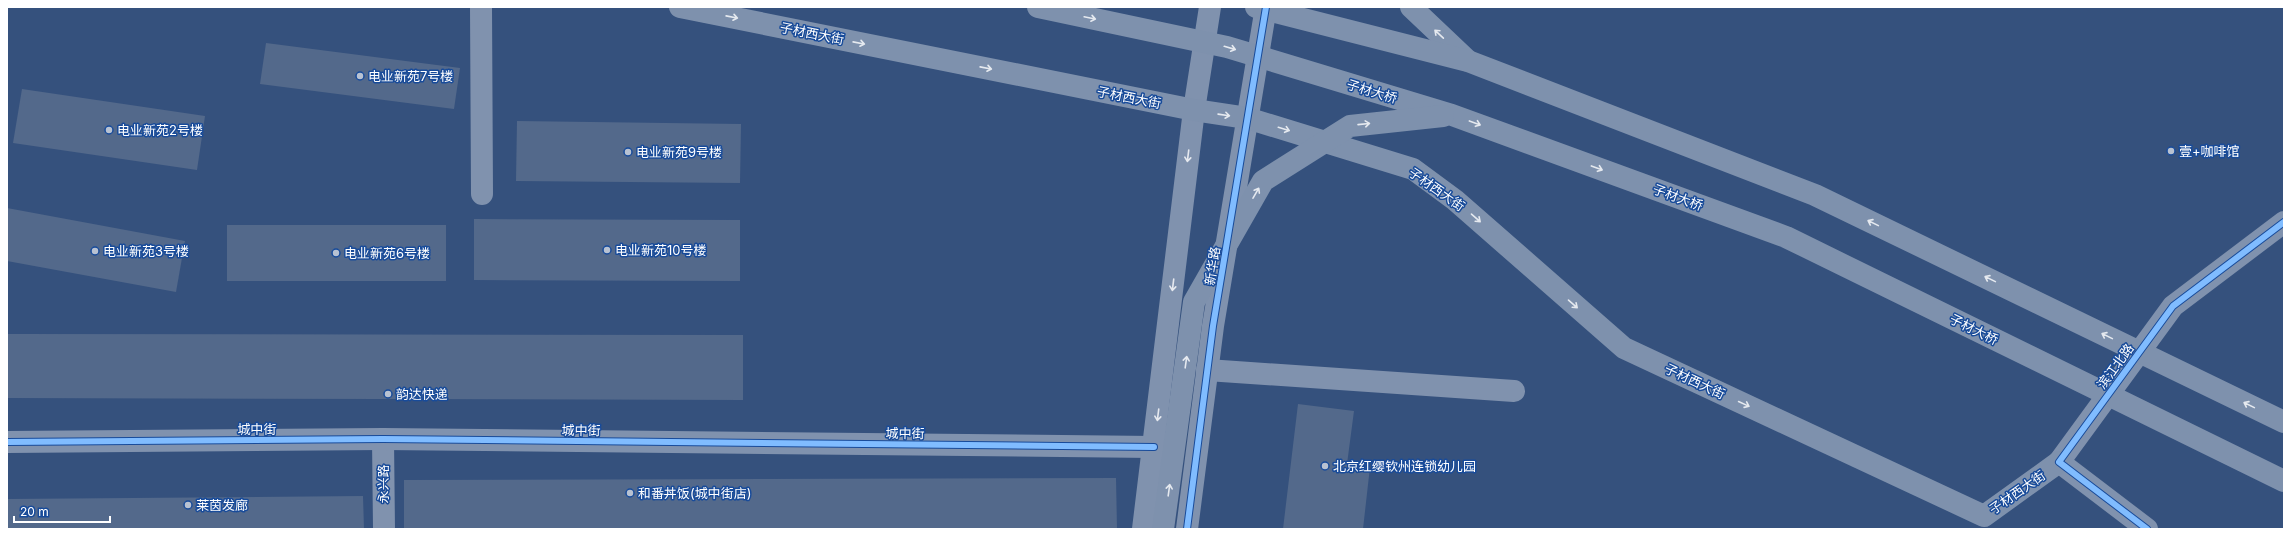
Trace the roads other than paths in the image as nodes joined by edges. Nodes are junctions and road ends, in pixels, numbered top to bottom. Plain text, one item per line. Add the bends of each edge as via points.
1 (481, 7) edge
2 (680, 7) edge
3 (1038, 7) edge
4 (1210, 7) edge
5 (1256, 7) edge
6 (1266, 7) edge
7 (1411, 7) edge
8 (1468, 61) junction
9 (1194, 110) junction
10 (1452, 115) junction
11 (1247, 118) junction
12 (482, 194) dead end
13 (2284, 222) edge
14 (1208, 370) junction
15 (1514, 391) dead end
16 (2284, 422) edge
17 (383, 439) junction
18 (7, 442) edge
19 (1154, 447) junction
20 (2059, 462) junction
21 (2284, 481) edge
22 (1984, 522) edge
23 (384, 529) edge
24 (1143, 529) edge
25 (1163, 529) edge
26 (1187, 529) edge
27 (2146, 529) edge

1 - 12 street
2 -> 9 main road, 子材西大街
3 -> 10 main road, 子材大桥, bridge via 1227,47
4 - 9 street
5 - 8 main road, bridge
6 - 11 street, 新华路
8 -> 7 main road
16 -> 8 main road, bridge via 1815,195
9 -> 11 main road, 子材西大街
9 -> 19 street
10 -> 21 main road, 子材大桥, bridge via 1786,237
25 -> 10 main road, bridge via 1194,302 1263,181 1350,126
11 - 14 street, 新华路
11 -> 22 main road, 子材西大街 via 1413,169 1455,200 1624,348
13 - 20 street, 滨江北路 via 2173,306
14 - 15 street
14 - 26 street, 新华路
17 - 18 street, 城中街
17 - 19 street, 城中街
17 - 23 street, 永兴路
19 - 24 street
20 - 22 main road, 子材西大街
20 - 27 street

